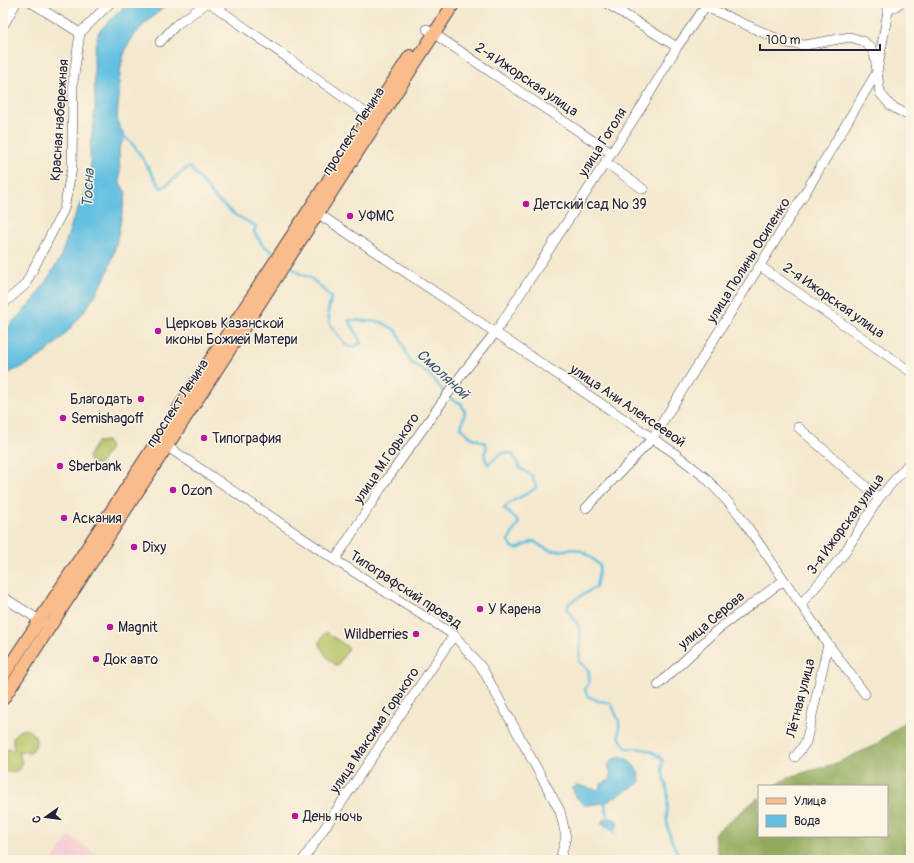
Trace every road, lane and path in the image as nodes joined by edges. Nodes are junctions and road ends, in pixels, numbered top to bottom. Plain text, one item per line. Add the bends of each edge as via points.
1 (16, 3) edge
2 (32, 3) edge
3 (110, 3) edge
4 (208, 3) edge
5 (444, 3) edge
6 (454, 3) edge
7 (606, 3) edge
8 (900, 3) edge
9 (707, 5) edge
10 (888, 7) edge
11 (3, 26) edge
12 (431, 31) junction
13 (80, 33) junction
14 (160, 42) dead end
15 (677, 47) junction
16 (877, 72) junction
17 (370, 116) junction
18 (911, 116) edge
19 (611, 153) junction
20 (606, 162) junction
21 (643, 189) dead end
22 (314, 211) junction
23 (760, 266) junction
24 (3, 304) edge
25 (495, 333) junction
26 (911, 372) edge
27 (462, 374) joint
28 (798, 427) dead end
29 (652, 439) junction
30 (162, 443) junction
31 (911, 461) edge
32 (879, 498) junction
33 (586, 508) dead end
34 (336, 560) junction
35 (784, 580) junction
36 (3, 597) edge
37 (801, 604) junction
38 (39, 620) junction
39 (50, 627) junction
40 (454, 635) junction
41 (828, 644) junction
42 (3, 676) edge
43 (658, 685) dead end
44 (865, 694) dead end
45 (3, 699) edge
46 (795, 757) dead end
47 (303, 860) edge
48 (560, 860) edge

1 - 11 street
2 - 13 street
3 - 13 street
4 - 14 street via 176,25
4 - 17 street
5 - 12 main road, проспект Ленина
6 - 12 main road, проспект Ленина
7 - 15 street
8 - 10 street
9 - 15 street, улица Гоголя
9 - 16 street via 787,43 805,45 850,37 863,41 871,48
10 - 16 street, улица Полины Осипенко
12 - 17 main road, проспект Ленина
12 - 19 street, 2-я Ижорская улица
12 - 22 main road, проспект Ленина
13 - 24 street, Красная набережная via 73,82 72,168 64,209 25,285
15 - 19 street, улица Гоголя
16 - 18 street via 880,92 891,106
16 - 23 street, улица Полины Осипенко
17 - 22 main road, проспект Ленина
19 - 20 street, улица Гоголя
20 - 21 street
20 - 25 street, улица Гоголя
22 - 25 street, улица Ани Алексеевой
22 - 30 main road, проспект Ленина
23 - 26 street, 2-я Ижорская улица
23 - 29 street, улица Полины Осипенко
25 - 27 street, улица Гоголя
25 - 29 street, улица Ани Алексеевой
27 - 34 street, улица М.Горького via 385,482
28 - 32 street
29 - 33 street, улица Полины Осипенко
29 - 35 street, улица Ани Алексеевой via 692,467 720,492 738,513
30 - 34 street, Типографский проезд
30 - 38 main road, проспект Ленина
30 - 39 main road, проспект Ленина
31 - 32 street, 3-я Ижорская улица
32 - 37 street, 3-я Ижорская улица via 854,540
34 - 40 street, Типографский проезд
35 - 37 street, улица Ани Алексеевой
35 - 43 street, улица Серова via 717,630
36 - 38 street
37 - 41 street, улица Ани Алексеевой
38 - 39 street
38 - 42 main road, проспект Ленина
39 - 45 main road, проспект Ленина
40 - 47 street, улица Максима Горького
40 - 48 street, Типографский проезд via 477,660 559,808 566,829 565,845
41 - 44 street, улица Ани Алексеевой
41 - 46 street, Лётная улица via 806,742

